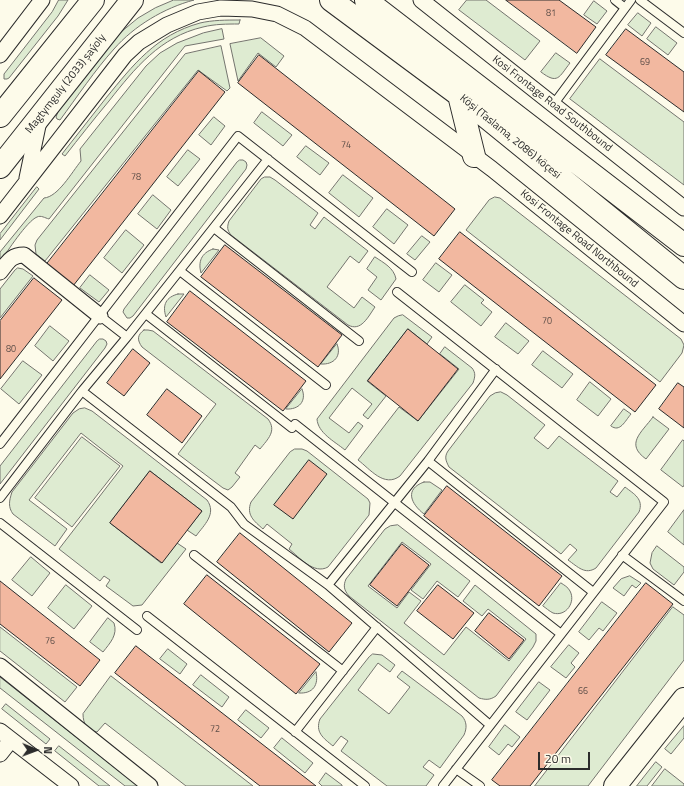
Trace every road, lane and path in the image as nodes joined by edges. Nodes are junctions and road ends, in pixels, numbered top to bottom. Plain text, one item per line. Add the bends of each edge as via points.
1 (42, 0) edge
2 (93, 0) edge
3 (132, 0) edge
4 (331, 0) edge
5 (366, 0) edge
6 (421, 0) edge
7 (615, 0) edge
8 (631, 0) edge
9 (640, 0) edge
10 (625, 8) junction
11 (684, 33) edge
12 (0, 55) edge
13 (459, 95) junction
14 (7, 102) edge
15 (553, 105) junction
16 (0, 116) edge
17 (40, 116) junction
18 (474, 156) junction
19 (268, 159) junction
20 (0, 167) edge
21 (27, 182) junction
22 (684, 208) edge
23 (0, 216) edge
24 (214, 228) junction
25 (684, 245) edge
26 (180, 271) junction
27 (0, 272) edge
28 (412, 272) dead end
29 (684, 278) edge
30 (397, 292) dead end
31 (146, 314) junction
32 (100, 316) junction
33 (684, 324) edge
34 (127, 337) junction
35 (359, 341) dead end
36 (496, 369) junction
37 (326, 385) dead end
38 (82, 391) junction
39 (0, 444) edge
40 (428, 461) junction
41 (0, 498) edge
42 (394, 502) junction
43 (0, 523) edge
44 (194, 555) dead end
45 (622, 556) junction
46 (328, 585) junction
47 (593, 592) junction
48 (684, 601) edge
49 (148, 616) dead end
50 (377, 627) junction
51 (137, 630) dead end
52 (561, 634) junction
53 (0, 666) edge
54 (343, 671) junction
55 (684, 698) edge
56 (490, 725) junction
57 (295, 732) junction
58 (5, 736) edge
59 (0, 754) edge
60 (456, 769) junction
61 (71, 786) edge
62 (150, 786) edge
63 (365, 786) edge
64 (443, 786) edge
65 (480, 786) edge
66 (615, 786) edge

1 - 12 street
2 - 14 main road
3 - 17 main road, Magtymguly (2033) şaýoly
4 - 13 main road, Köşi (Taslama, 2086) köçesi
5 - 25 main road, Köşi (Taslama, 2086) köçesi
6 - 15 street, Kosi Frontage Road Southbound
7 - 10 lane
8 - 10 lane
9 - 11 lane
10 - 15 lane
13 - 18 main road
13 - 29 main road, Köşi (Taslama, 2086) köçesi
14 - 16 main road
15 - 22 street, Kosi Frontage Road Southbound
17 - 20 main road, Magtymguly (2033) şaýoly
17 - 21 street
18 - 21 street, Kosi Frontage Road Northbound via 305,28 277,14 252,9 221,8 198,12 180,19 139,42 125,55
18 - 33 street, Kosi Frontage Road Northbound
19 - 24 lane
19 - 28 lane
19 - 32 lane via 238,136
21 - 23 street, Kosi Frontage Road Northbound
24 - 26 lane
24 - 35 lane
26 - 31 lane
26 - 37 lane
27 - 32 street via 16,255 24,255
30 - 36 lane
31 - 34 lane
31 - 42 lane
32 - 34 lane
32 - 39 lane
34 - 38 lane
36 - 40 lane
36 - 45 lane via 664,502
38 - 41 lane
38 - 46 lane via 231,507 244,524
40 - 42 lane
40 - 47 lane
42 - 46 lane
42 - 52 lane
43 - 51 lane
44 - 54 lane
45 - 47 lane
45 - 48 lane
46 - 50 lane
47 - 52 lane
49 - 57 lane
50 - 54 lane
50 - 56 lane
52 - 56 lane
53 - 62 street
54 - 57 lane
55 - 66 main road
56 - 60 lane
57 - 63 lane
58 - 59 street
58 - 61 street
60 - 64 lane
60 - 65 lane

